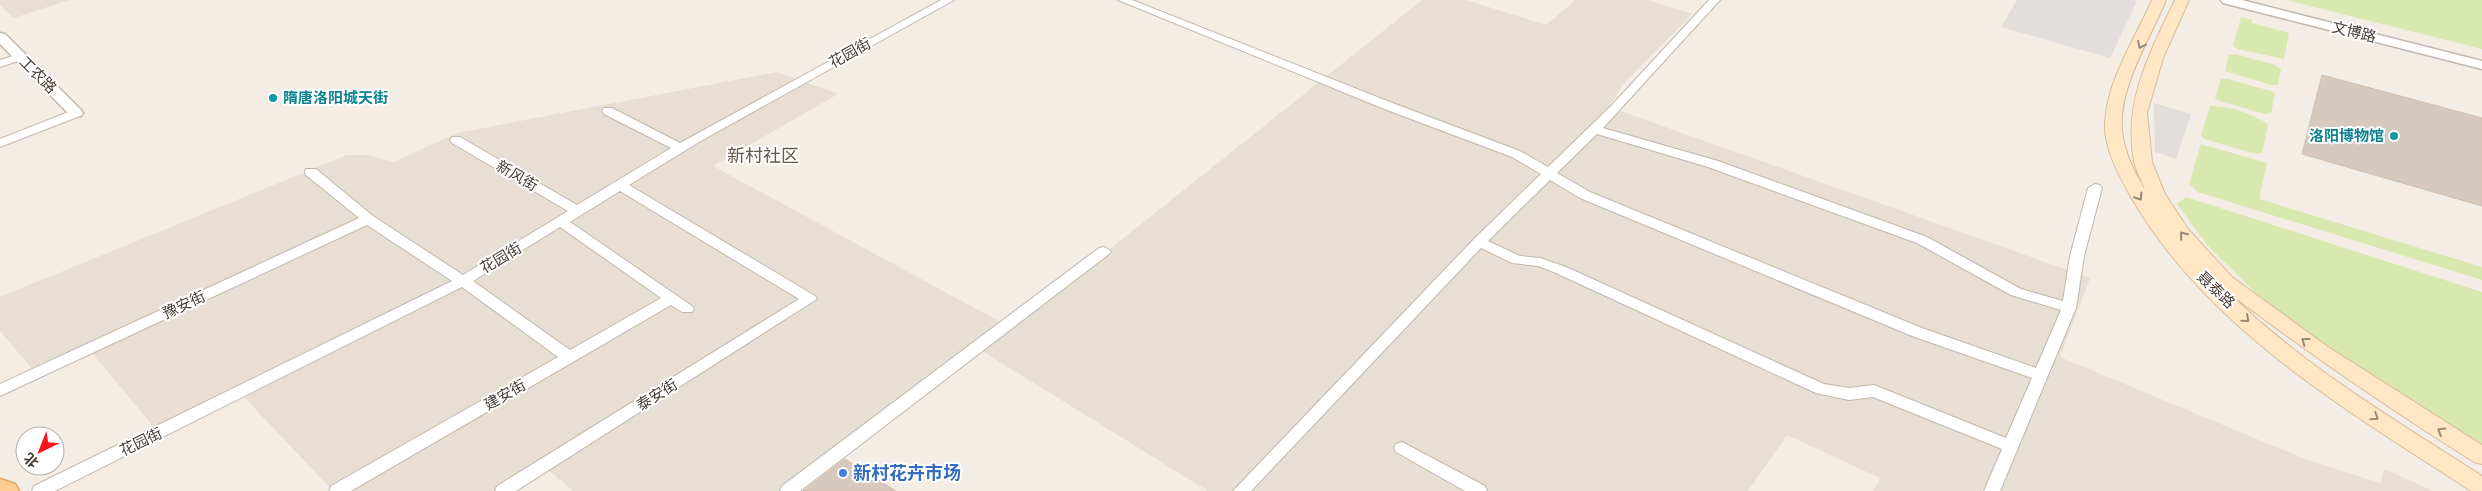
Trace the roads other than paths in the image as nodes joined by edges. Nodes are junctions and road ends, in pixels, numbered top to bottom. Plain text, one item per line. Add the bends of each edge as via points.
1 (949, 0) edge
2 (1123, 0) edge
3 (1715, 0) edge
4 (2159, 0) edge
5 (2182, 0) edge
6 (2227, 0) edge
7 (2256, 0) edge
8 (0, 37) edge
9 (0, 48) edge
10 (2482, 57) edge
11 (11, 60) edge
12 (2482, 65) edge
13 (608, 111) dead end
14 (70, 113) junction
15 (1594, 129) junction
16 (0, 138) edge
17 (456, 140) dead end
18 (0, 143) edge
19 (680, 148) junction
20 (311, 172) dead end
21 (1550, 173) junction
22 (620, 185) junction
23 (2095, 188) dead end
24 (577, 211) junction
25 (368, 219) junction
26 (560, 221) junction
27 (1479, 242) junction
28 (1104, 251) dead end
29 (463, 281) junction
30 (672, 298) junction
31 (2069, 308) junction
32 (687, 309) dead end
33 (570, 358) junction
34 (2041, 376) junction
35 (0, 390) edge
36 (2011, 446) junction
37 (1402, 448) dead end
38 (2482, 456) edge
39 (2482, 487) edge
40 (0, 489) edge
41 (6, 491) edge
42 (40, 491) edge
43 (337, 491) edge
44 (503, 491) edge
45 (788, 491) edge
46 (1241, 491) edge
47 (1479, 491) edge
48 (1992, 491) edge

1 - 19 street, 花园街
2 - 21 street via 1516,154
3 - 15 street
4 -> 39 main road, 聂泰路 via 2125,76 2113,124 2118,151 2137,194 2165,235 2202,277 2285,353 2364,410
38 -> 5 main road, 聂泰路 via 2321,352 2225,281 2181,233 2156,194 2143,162 2139,113 2154,58
6 - 12 street, 文博路
7 - 10 street, 文博路
8 - 11 street, 工农路
9 - 11 street, 工农路
11 - 14 street, 工农路
13 - 19 street
14 - 16 street
14 - 18 street
15 - 21 street
15 - 31 street via 1714,164 1922,240 2016,292
17 - 24 street, 新风街
19 - 22 street, 花园街
20 - 25 street
21 - 27 street
21 - 34 street via 1585,195 1917,332
22 - 24 street, 花园街
22 - 44 street, 泰安街 via 810,300
23 - 31 street via 2077,256
24 - 26 street, 花园街
25 - 29 street
25 - 35 street, 豫安街
26 - 29 street, 花园街
26 - 30 street
27 - 36 street via 1517,260 1540,262 1560,270 1821,389 1849,394 1874,391
27 - 46 street
28 - 45 street
29 - 33 street
29 - 42 street, 花园街
30 - 32 street
30 - 33 street, 建安街
31 - 34 street
33 - 43 street, 建安街
34 - 36 street
36 - 48 street
37 - 47 street
40 - 41 main road

